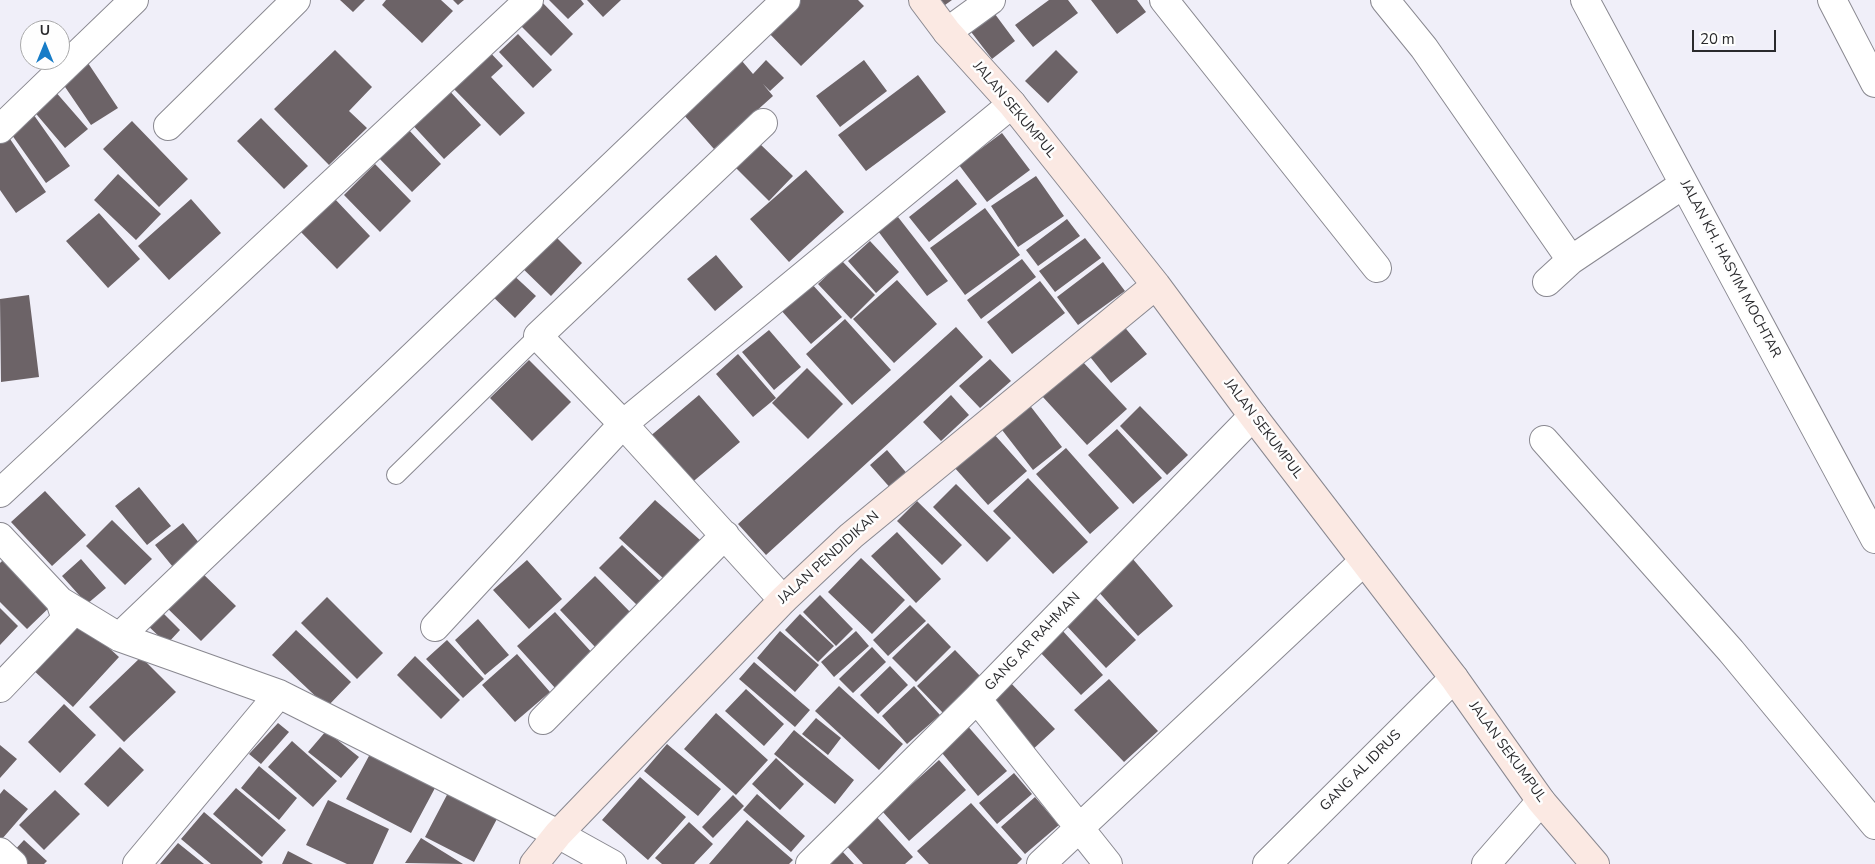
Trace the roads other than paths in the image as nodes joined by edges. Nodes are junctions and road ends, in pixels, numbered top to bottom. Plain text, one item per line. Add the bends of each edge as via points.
1 (134, 0) edge
2 (296, 0) edge
3 (529, 0) edge
4 (786, 0) edge
5 (923, 0) edge
6 (992, 0) edge
7 (1164, 0) edge
8 (1385, 0) edge
9 (1586, 0) edge
10 (1832, 0) edge
11 (947, 32) junction
12 (1875, 83) edge
13 (1012, 104) junction
14 (763, 123) dead end
15 (168, 126) dead end
16 (0, 129) edge
17 (1684, 184) junction
18 (1571, 260) junction
19 (1377, 268) dead end
20 (1547, 282) dead end
21 (1156, 285) junction
22 (538, 336) junction
23 (1253, 416) junction
24 (623, 424) junction
25 (1544, 440) dead end
26 (396, 475) dead end
27 (0, 493) edge
28 (725, 535) junction
29 (0, 537) edge
30 (1875, 539) edge
31 (1364, 561) junction
32 (783, 600) junction
33 (60, 601) junction
34 (435, 628) dead end
35 (119, 637) junction
36 (1454, 678) junction
37 (0, 688) edge
38 (278, 694) junction
39 (977, 699) junction
40 (543, 720) dead end
41 (1541, 801) junction
42 (1875, 825) edge
43 (1080, 829) junction
44 (558, 834) junction
45 (0, 852) edge
46 (13, 864) edge
47 (137, 864) edge
48 (534, 864) edge
49 (612, 864) edge
50 (810, 864) edge
51 (1041, 864) edge
52 (1108, 864) edge
53 (1267, 864) edge
54 (1486, 864) edge
55 (1595, 864) edge

1 - 16 street
2 - 15 street
3 - 27 street
4 - 35 street
5 - 11 main road, JALAN SEKUMPUL
6 - 11 street
7 - 19 street
8 - 18 street via 1424,48
9 - 17 street, JALAN KH. HASYIM MOCHTAR
10 - 12 street
11 - 13 main road, JALAN SEKUMPUL
13 - 21 main road, JALAN SEKUMPUL
13 - 24 street
14 - 22 street
17 - 18 street
17 - 30 street, JALAN KH. HASYIM MOCHTAR
18 - 20 street
21 - 23 main road, JALAN SEKUMPUL
21 - 32 main road, JALAN PENDIDIKAN via 851,536
22 - 24 street
22 - 26 lane
23 - 31 main road, JALAN SEKUMPUL
23 - 39 street, GANG AR RAHMAN
24 - 28 street
24 - 34 street
25 - 42 street via 1731,651
28 - 32 street
28 - 40 street
29 - 33 street
31 - 36 main road, JALAN SEKUMPUL
31 - 43 street
32 - 44 main road, JALAN PENDIDIKAN
33 - 35 street
33 - 37 street via 66,619
35 - 38 street
36 - 41 main road, JALAN SEKUMPUL
36 - 53 street, GANG AL IDRUS
38 - 44 street
38 - 47 street
39 - 43 street
39 - 50 street, GANG AR RAHMAN
41 - 54 street
41 - 55 main road, JALAN SEKUMPUL
43 - 51 street
43 - 52 street
44 - 48 main road, JALAN PENDIDIKAN
44 - 49 street
45 - 46 street

